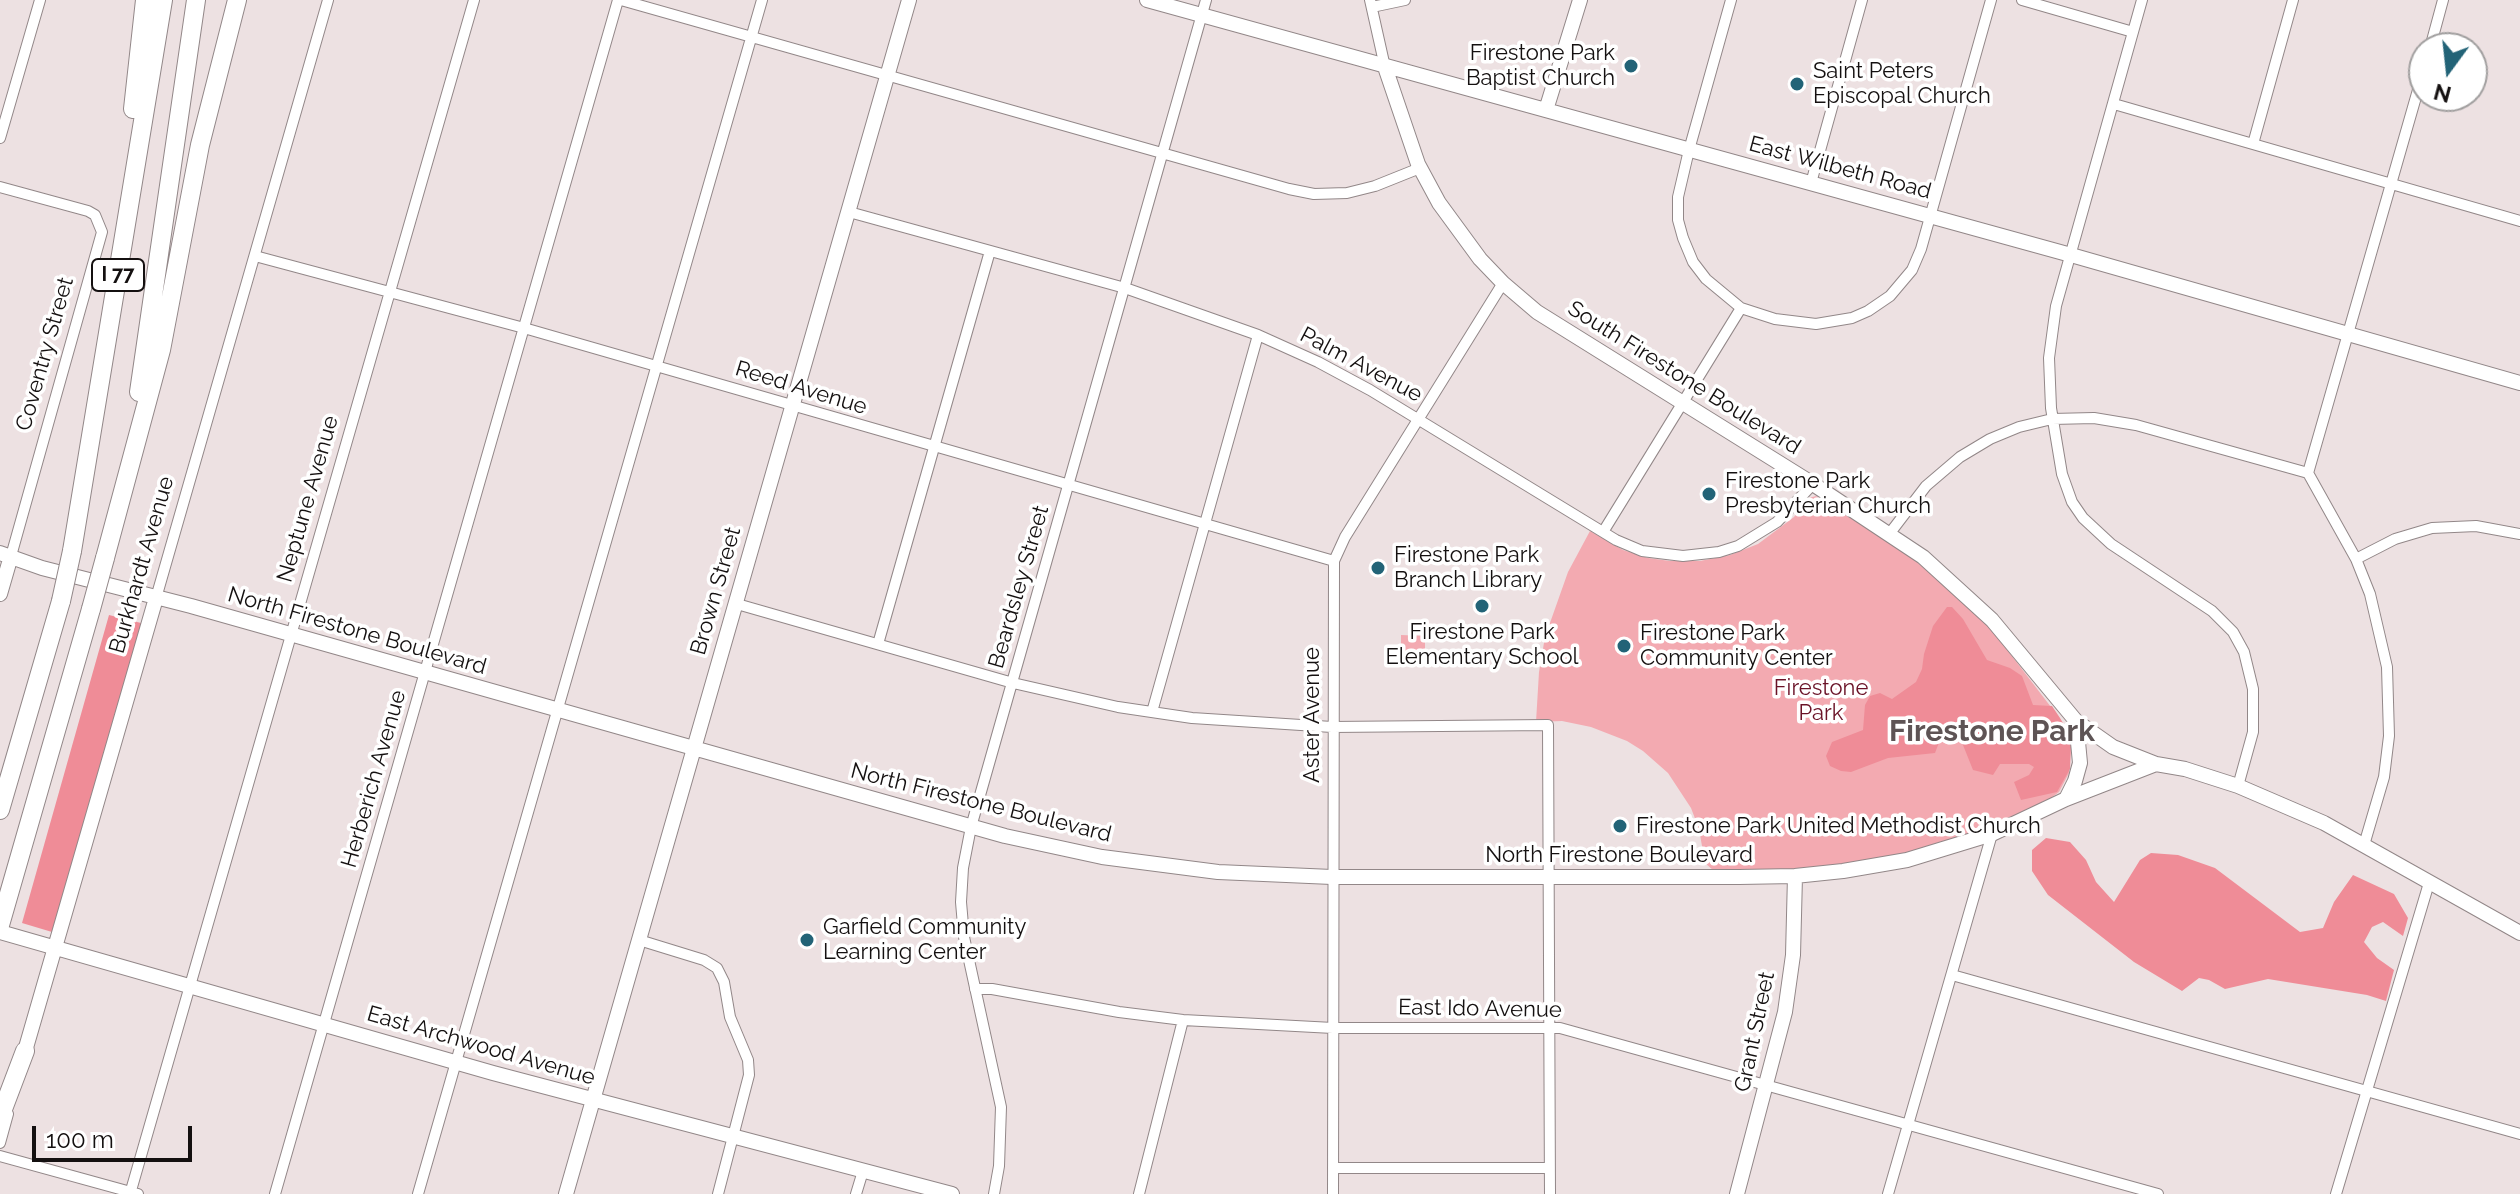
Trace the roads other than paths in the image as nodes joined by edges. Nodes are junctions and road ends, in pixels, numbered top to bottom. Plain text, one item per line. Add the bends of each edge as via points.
1 (40, 0) edge
2 (145, 0) edge
3 (163, 0) edge
4 (196, 0) edge
5 (237, 0) edge
6 (328, 0) edge
7 (474, 0) edge
8 (619, 0) edge
9 (762, 0) edge
10 (909, 0) edge
11 (1147, 0) edge
12 (1206, 0) edge
13 (1405, 0) edge
14 (1580, 0) edge
15 (1731, 0) edge
16 (1862, 0) edge
17 (1991, 0) edge
18 (2022, 0) edge
19 (2142, 0) edge
20 (2293, 0) edge
21 (2443, 0) edge
22 (1371, 4) edge
23 (1202, 15) junction
24 (2133, 32) junction
25 (2434, 32) edge
26 (751, 37) junction
27 (1385, 67) junction
28 (888, 75) junction
29 (2114, 104) junction
30 (1546, 110) junction
31 (2412, 112) edge
32 (0, 138) edge
33 (2253, 144) junction
34 (1689, 150) junction
35 (1163, 153) junction
36 (1420, 168) junction
37 (1811, 183) junction
38 (2392, 184) junction
39 (0, 187) edge
40 (129, 206) junction
41 (849, 212) junction
42 (1930, 216) junction
43 (2520, 221) edge
44 (990, 251) junction
45 (2071, 255) junction
46 (255, 256) junction
47 (1503, 283) junction
48 (1125, 288) junction
49 (389, 292) junction
50 (1741, 308) junction
51 (524, 328) junction
52 (2348, 334) junction
53 (1258, 335) junction
54 (656, 366) junction
55 (2520, 383) edge
56 (1682, 403) junction
57 (793, 406) junction
58 (1420, 418) junction
59 (2052, 419) junction
60 (934, 447) junction
61 (2308, 473) junction
62 (1813, 484) junction
63 (1069, 485) junction
64 (124, 489) junction
65 (1204, 523) junction
66 (1603, 532) junction
67 (1890, 533) junction
68 (2520, 534) edge
69 (5, 554) edge
70 (2356, 559) junction
71 (1334, 561) junction
72 (0, 594) edge
73 (156, 598) junction
74 (737, 604) junction
75 (289, 635) junction
76 (878, 644) junction
77 (425, 673) junction
78 (1013, 683) junction
79 (557, 710) junction
80 (1152, 712) junction
81 (2076, 721) junction
82 (1332, 727) junction
83 (694, 749) junction
84 (2156, 764) junction
85 (2238, 786) junction
86 (2066, 799) junction
87 (0, 810) edge
88 (971, 827) junction
89 (1992, 834) junction
90 (2364, 845) junction
91 (1548, 876) junction
92 (1795, 876) junction
93 (1332, 877) junction
94 (2429, 883) junction
95 (0, 925) edge
96 (0, 932) edge
97 (2520, 933) edge
98 (639, 940) junction
99 (56, 948) junction
100 (1952, 975) junction
101 (191, 986) junction
102 (975, 989) junction
103 (1183, 1020) junction
104 (324, 1024) junction
105 (1333, 1028) junction
106 (1549, 1028) junction
107 (25, 1051) junction
108 (457, 1062) junction
109 (1768, 1086) junction
110 (2366, 1091) junction
111 (593, 1100) junction
112 (0, 1117) edge
113 (1907, 1124) junction
114 (2520, 1134) edge
115 (734, 1137) junction
116 (0, 1143) edge
117 (0, 1156) edge
118 (1333, 1168) junction
119 (1549, 1168) junction
120 (863, 1171) junction
121 (133, 1193) edge
122 (275, 1194) edge
123 (418, 1194) edge
124 (566, 1194) edge
125 (718, 1194) edge
126 (856, 1194) edge
127 (952, 1194) edge
128 (994, 1194) edge
129 (1139, 1194) edge
130 (1333, 1194) edge
131 (1550, 1194) edge
132 (1737, 1194) edge
133 (1888, 1194) edge
134 (2158, 1194) edge
135 (2336, 1194) edge

1 - 32 street
2 - 40 highway via 125,186
3 - 40 highway, I 77
4 - 64 highway, I 77
5 - 64 highway via 200,145 161,350
6 - 46 street, Burkhardt Avenue
7 - 49 street, Neptune Avenue
8 - 26 street
8 - 51 street, Herberich Avenue
9 - 26 street
10 - 28 street, Brown Street
11 - 23 street, East Wilbeth Road
12 - 23 street, Beardsley Street
13 - 22 street
14 - 30 street
15 - 34 street
16 - 37 street
17 - 42 street
18 - 24 street
19 - 24 street
20 - 33 street
21 - 25 street
22 - 27 street, South Firestone Boulevard
23 - 27 street, East Wilbeth Road
23 - 35 street, Beardsley Street
24 - 29 street
26 - 28 street
26 - 54 street
27 - 30 street, East Wilbeth Road
27 - 36 street, South Firestone Boulevard
28 - 35 street
28 - 41 street, Brown Street
29 - 33 street
29 - 45 street
30 - 34 street, East Wilbeth Road
31 - 38 street
33 - 38 street
34 - 37 street, East Wilbeth Road
34 - 50 street via 1678,204 1688,253 1706,279
35 - 36 street via 1314,194 1366,189
35 - 48 street, Beardsley Street
36 - 47 street, South Firestone Boulevard via 1458,230
37 - 42 street, East Wilbeth Road
38 - 43 street
38 - 52 street
39 - 69 street, Coventry Street via 88,211 102,232
40 - 87 highway, I 77, bridge via 72,551
41 - 44 street, Palm Avenue
41 - 57 street, Brown Street
42 - 45 street, East Wilbeth Road
42 - 50 street via 1912,270 1890,296 1868,311 1816,324
44 - 48 street, Palm Avenue
44 - 60 street
45 - 52 street, East Wilbeth Road
45 - 59 street via 2053,322
46 - 49 street, Reed Avenue
46 - 73 street, Burkhardt Avenue
47 - 56 street, South Firestone Boulevard via 1559,327
47 - 58 street, Aster Avenue
48 - 53 street, Palm Avenue
48 - 63 street, Beardsley Street
49 - 51 street, Reed Avenue
49 - 75 street, Neptune Avenue
50 - 56 street
51 - 54 street, Reed Avenue
51 - 77 street, Herberich Avenue
52 - 55 street, East Wilbeth Road
52 - 61 street
53 - 58 street, Palm Avenue
53 - 65 street
54 - 57 street, Reed Avenue
54 - 79 street
56 - 62 street, South Firestone Boulevard
56 - 66 street
57 - 60 street, Reed Avenue
57 - 74 street, Brown Street
58 - 66 street, Palm Avenue
58 - 71 street, Aster Avenue
59 - 61 street via 2136,425
59 - 67 street via 2019,427 1960,457 1926,486
59 - 85 street via 2062,474 2083,518 2111,544 2212,611 2244,652 2253,689 2253,732
60 - 63 street, Reed Avenue
60 - 76 street
61 - 70 street
62 - 66 street, Palm Avenue via 1760,534 1719,552 1658,555
62 - 67 street, South Firestone Boulevard
63 - 65 street, Reed Avenue
63 - 78 street, Beardsley Street
64 - 95 highway, I 77, bridge
65 - 71 street, Reed Avenue
65 - 80 street
67 - 81 street, South Firestone Boulevard via 1983,611
68 - 70 street via 2476,526 2432,528
69 - 72 street, Coventry Street
69 - 73 street, North Firestone Boulevard
70 - 90 street via 2379,626 2389,693 2384,777
71 - 82 street, Aster Avenue
73 - 75 street, North Firestone Boulevard
73 - 99 street, Burkhardt Avenue
74 - 76 street
74 - 83 street, Brown Street
75 - 77 street, North Firestone Boulevard
75 - 101 street, Neptune Avenue
76 - 78 street
77 - 79 street, North Firestone Boulevard
77 - 104 street, Herberich Avenue
78 - 80 street
78 - 88 street, Beardsley Street
79 - 83 street, North Firestone Boulevard
79 - 108 street
80 - 82 street via 1234,723
81 - 84 street, South Firestone Boulevard via 2113,747
81 - 86 street via 2080,763
82 - 91 street via 1548,725
82 - 93 street, Aster Avenue
83 - 88 street, North Firestone Boulevard
83 - 98 street, Brown Street
84 - 85 street, South Firestone Boulevard
84 - 86 street, North Firestone Boulevard
85 - 90 street, South Firestone Boulevard
86 - 89 street, North Firestone Boulevard
88 - 93 street, North Firestone Boulevard via 1146,864
88 - 102 street, Beardsley Street via 961,902
89 - 92 street, North Firestone Boulevard via 1879,865
89 - 100 street
90 - 94 street, South Firestone Boulevard
91 - 92 street, North Firestone Boulevard
91 - 93 street, North Firestone Boulevard
91 - 106 street
92 - 109 street, Grant Street via 1789,988
93 - 105 street, Aster Avenue
94 - 97 street, South Firestone Boulevard
94 - 110 street
96 - 99 street, East Archwood Avenue
98 - 111 street, Brown Street
98 - 115 street via 704,960 717,968 724,982 749,1075
99 - 101 street, East Archwood Avenue
99 - 107 street, Burkhardt Avenue
100 - 110 street
100 - 113 street
101 - 104 street, East Archwood Avenue
101 - 121 street, Neptune Avenue
102 - 103 street, East Ido Avenue
102 - 128 street, Beardsley Street via 1001,1107
103 - 105 street, East Ido Avenue
103 - 129 street
104 - 108 street, East Archwood Avenue
104 - 122 street, Herberich Avenue
105 - 106 street, East Ido Avenue
105 - 118 street, Aster Avenue
106 - 109 street, East Ido Avenue
106 - 119 street
107 - 112 highway
107 - 116 street, Burkhardt Avenue
108 - 111 street, East Archwood Avenue
108 - 123 street
109 - 113 street, East Ido Avenue
109 - 132 street, Grant Street
110 - 114 street
110 - 135 street
111 - 115 street, East Archwood Avenue
111 - 124 street, Brown Street
113 - 133 street
113 - 134 street, East Ido Avenue
115 - 120 street, East Archwood Avenue
115 - 125 street
117 - 121 street
118 - 119 street
118 - 130 street, Aster Avenue
119 - 131 street
120 - 126 street
120 - 127 street, East Archwood Avenue

